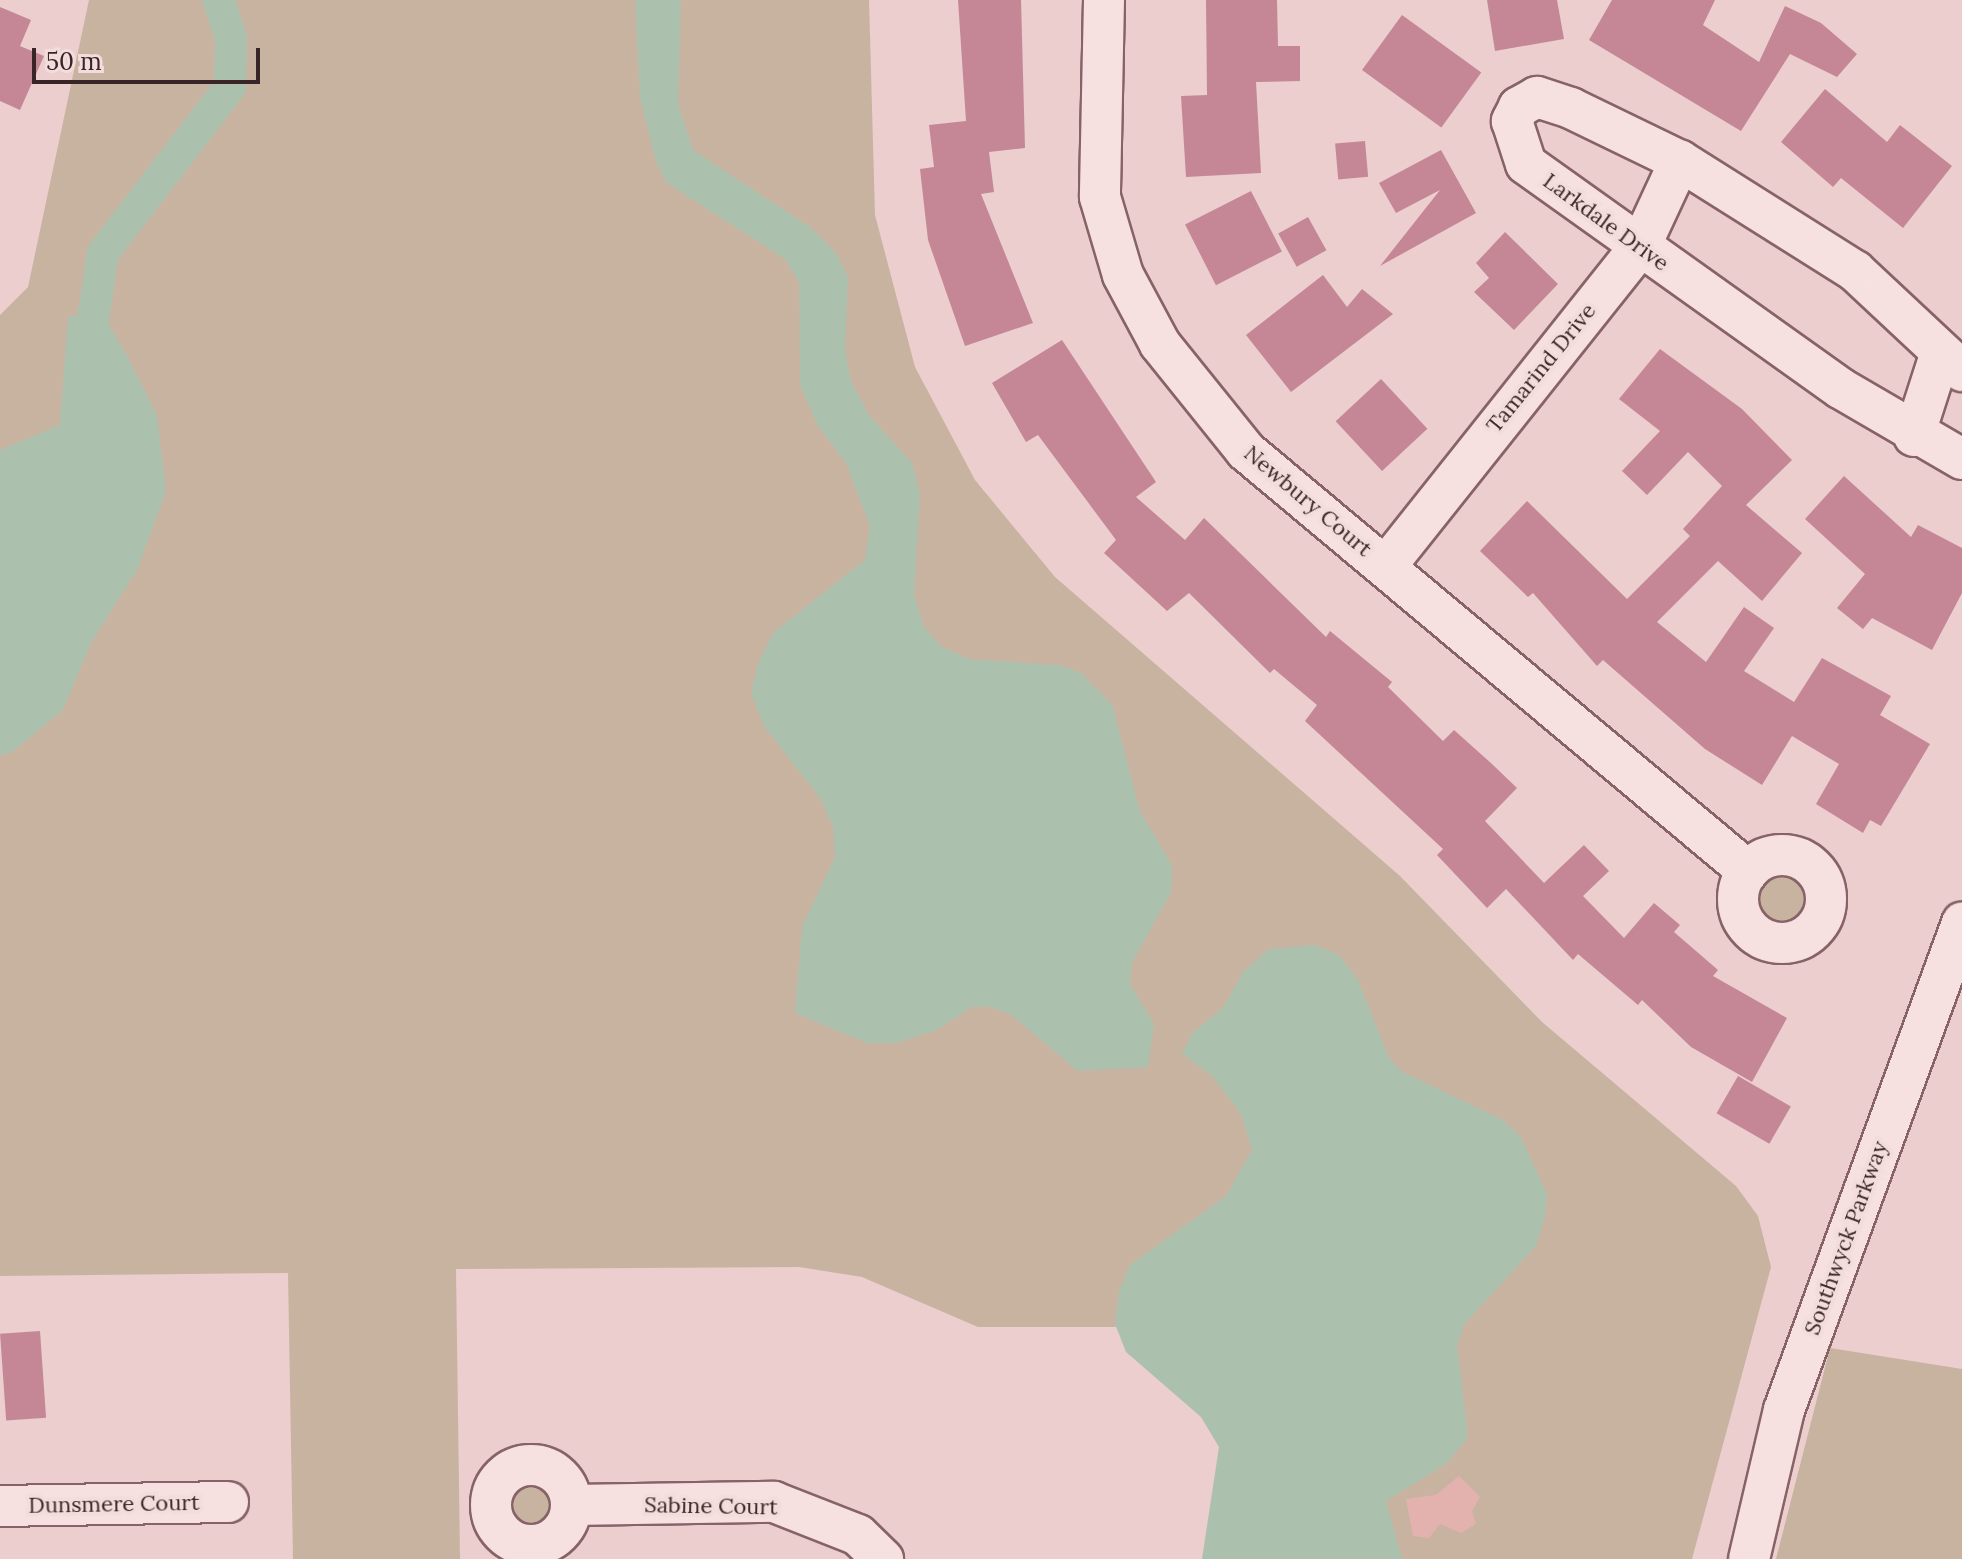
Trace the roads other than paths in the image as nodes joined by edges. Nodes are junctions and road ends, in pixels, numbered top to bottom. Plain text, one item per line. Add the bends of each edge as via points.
1 (1104, 0) edge
2 (1680, 161) junction
3 (1640, 247) junction
4 (1951, 363) edge
5 (1914, 436) junction
6 (1962, 459) edge
7 (1386, 566) junction
8 (1748, 871) dead end
9 (1962, 923) edge
10 (228, 1502) dead end
11 (572, 1505) dead end
12 (0, 1506) edge
13 (883, 1559) edge
14 (1749, 1559) edge

1 - 7 street, Newbury Court via 1100,197 1123,275 1160,344 1246,451
2 - 3 street, Tamarind Drive
2 - 3 street, Larkdale Drive via 1537,97 1519,107 1512,121 1526,164
2 - 4 street, Larkdale Drive via 1855,271
3 - 5 street, Larkdale Drive
3 - 7 street, Tamarind Drive
4 - 5 street, Larkdale Drive
5 - 6 street, Larkdale Drive
7 - 8 street, Newbury Court
9 - 14 street, Southwyck Parkway via 1784,1410
10 - 12 street, Dunsmere Court
11 - 13 street, Sabine Court via 774,1502 858,1535

